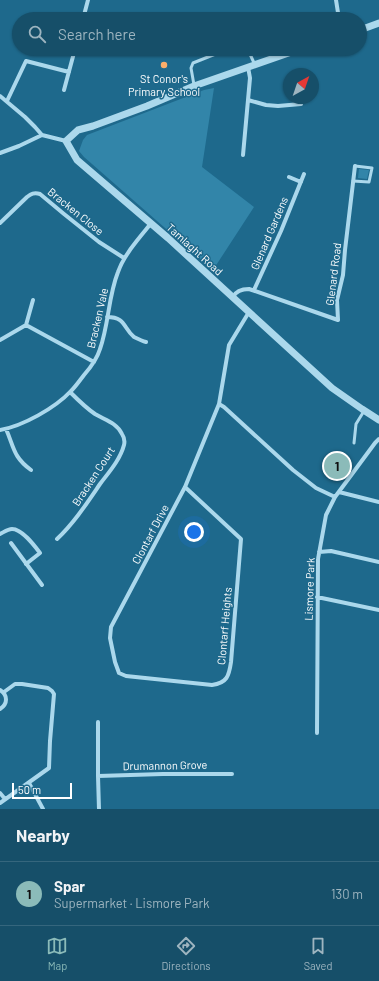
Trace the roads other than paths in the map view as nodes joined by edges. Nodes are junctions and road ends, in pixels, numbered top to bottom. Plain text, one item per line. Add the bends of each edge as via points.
1 (88, 0) edge
2 (336, 0) edge
3 (85, 12) edge
4 (338, 12) edge
5 (379, 23) edge
6 (367, 27) edge
7 (73, 56) edge
8 (210, 56) edge
9 (250, 56) edge
10 (280, 56) edge
11 (251, 66) junction
12 (69, 72) junction
13 (194, 86) junction
14 (64, 90) dead end
15 (0, 96) edge
16 (248, 100) junction
17 (7, 101) junction
18 (301, 104) dead end
19 (42, 135) junction
20 (66, 141) junction
21 (0, 153) edge
22 (243, 154) dead end
23 (355, 166) joint
24 (304, 174) dead end
25 (289, 177) dead end
26 (353, 181) junction
27 (301, 182) junction
28 (0, 223) edge
29 (151, 224) junction
30 (124, 258) junction
31 (254, 290) junction
32 (232, 298) junction
33 (33, 300) dead end
34 (249, 312) junction
35 (107, 317) junction
36 (26, 325) junction
37 (0, 340) edge
38 (146, 342) dead end
39 (94, 362) junction
40 (70, 392) junction
41 (219, 404) junction
42 (364, 410) junction
43 (379, 420) edge
44 (6, 429) junction
45 (0, 430) edge
46 (379, 439) edge
47 (354, 443) dead end
48 (31, 470) dead end
49 (185, 487) junction
50 (339, 492) junction
51 (335, 497) junction
52 (379, 502) edge
53 (0, 534) edge
54 (57, 539) dead end
55 (11, 543) dead end
56 (319, 552) junction
57 (379, 562) edge
58 (26, 564) junction
59 (42, 585) dead end
60 (317, 597) junction
61 (379, 610) edge
62 (119, 673) joint
63 (2, 691) edge
64 (0, 709) edge
65 (98, 722) dead end
66 (317, 733) dead end
67 (232, 774) dead end
68 (98, 776) junction
69 (29, 783) junction
70 (0, 794) edge
71 (5, 799) junction
72 (0, 803) edge
73 (43, 809) edge
74 (99, 809) edge

1 - 3 street
2 - 4 street
5 - 6 street
7 - 12 street
8 - 13 lane via 193,63 191,68
9 - 11 lane
10 - 11 street
11 - 13 street
11 - 16 street
12 - 14 street
12 - 17 street via 26,61
13 - 20 street via 147,106 78,130
15 - 17 street
16 - 18 street via 278,106
16 - 22 street
17 - 19 street
19 - 20 street
19 - 21 street
20 - 29 street, Tamlaght Road via 77,160
23 - 26 street, Glenard Road
23 - 26 lane via 372,168 370,182
24 - 27 street, Glenard Gardens
25 - 27 street
26 - 31 street, Glenard Road via 343,275 337,300 338,320
27 - 31 street, Glenard Gardens
28 - 30 street, Bracken Close via 26,197 36,192 99,242
29 - 30 street, Bracken Vale
29 - 32 street, Tamlaght Road
30 - 35 street, Bracken Vale via 118,271
31 - 32 street via 244,289
32 - 34 street, Tamlaght Road
33 - 36 street
34 - 41 street, Clontarf Drive via 229,345
34 - 42 street, Tamlaght Road via 332,388
35 - 38 street via 121,321 134,337
35 - 39 street, Bracken Vale via 100,350
36 - 37 street
36 - 39 street
39 - 40 street, Bracken Vale
40 - 44 street, Bracken Vale via 58,403 29,420
40 - 54 street, Bracken Court via 95,414 117,427 122,433 124,445 119,457 75,520
41 - 49 street, Clontarf Drive
41 - 51 street via 293,470 316,488
42 - 43 street, Tamlaght Road
42 - 47 lane via 356,424
44 - 45 street, Bracken Vale
44 - 48 street via 17,457
46 - 50 street, Lismore Park
49 - 62 street, Clontarf Drive via 111,627 112,650
49 - 62 street, Clontarf Heights via 241,539 229,674 220,684 212,684 126,676
50 - 51 street, Lismore Park
50 - 52 street
51 - 56 street, Lismore Park via 326,515
53 - 58 street via 11,529 18,530 31,542 40,553
55 - 58 street
56 - 57 street via 331,551
56 - 60 street, Lismore Park
58 - 59 street
60 - 61 street
60 - 66 street, Lismore Park
63 - 64 street via 6,695 6,701
63 - 69 street via 15,684 22,684 48,688 54,694 49,768
65 - 68 street
67 - 68 street, Drumannon Grove
68 - 74 street
69 - 71 street
69 - 73 street
70 - 71 street
71 - 72 street

